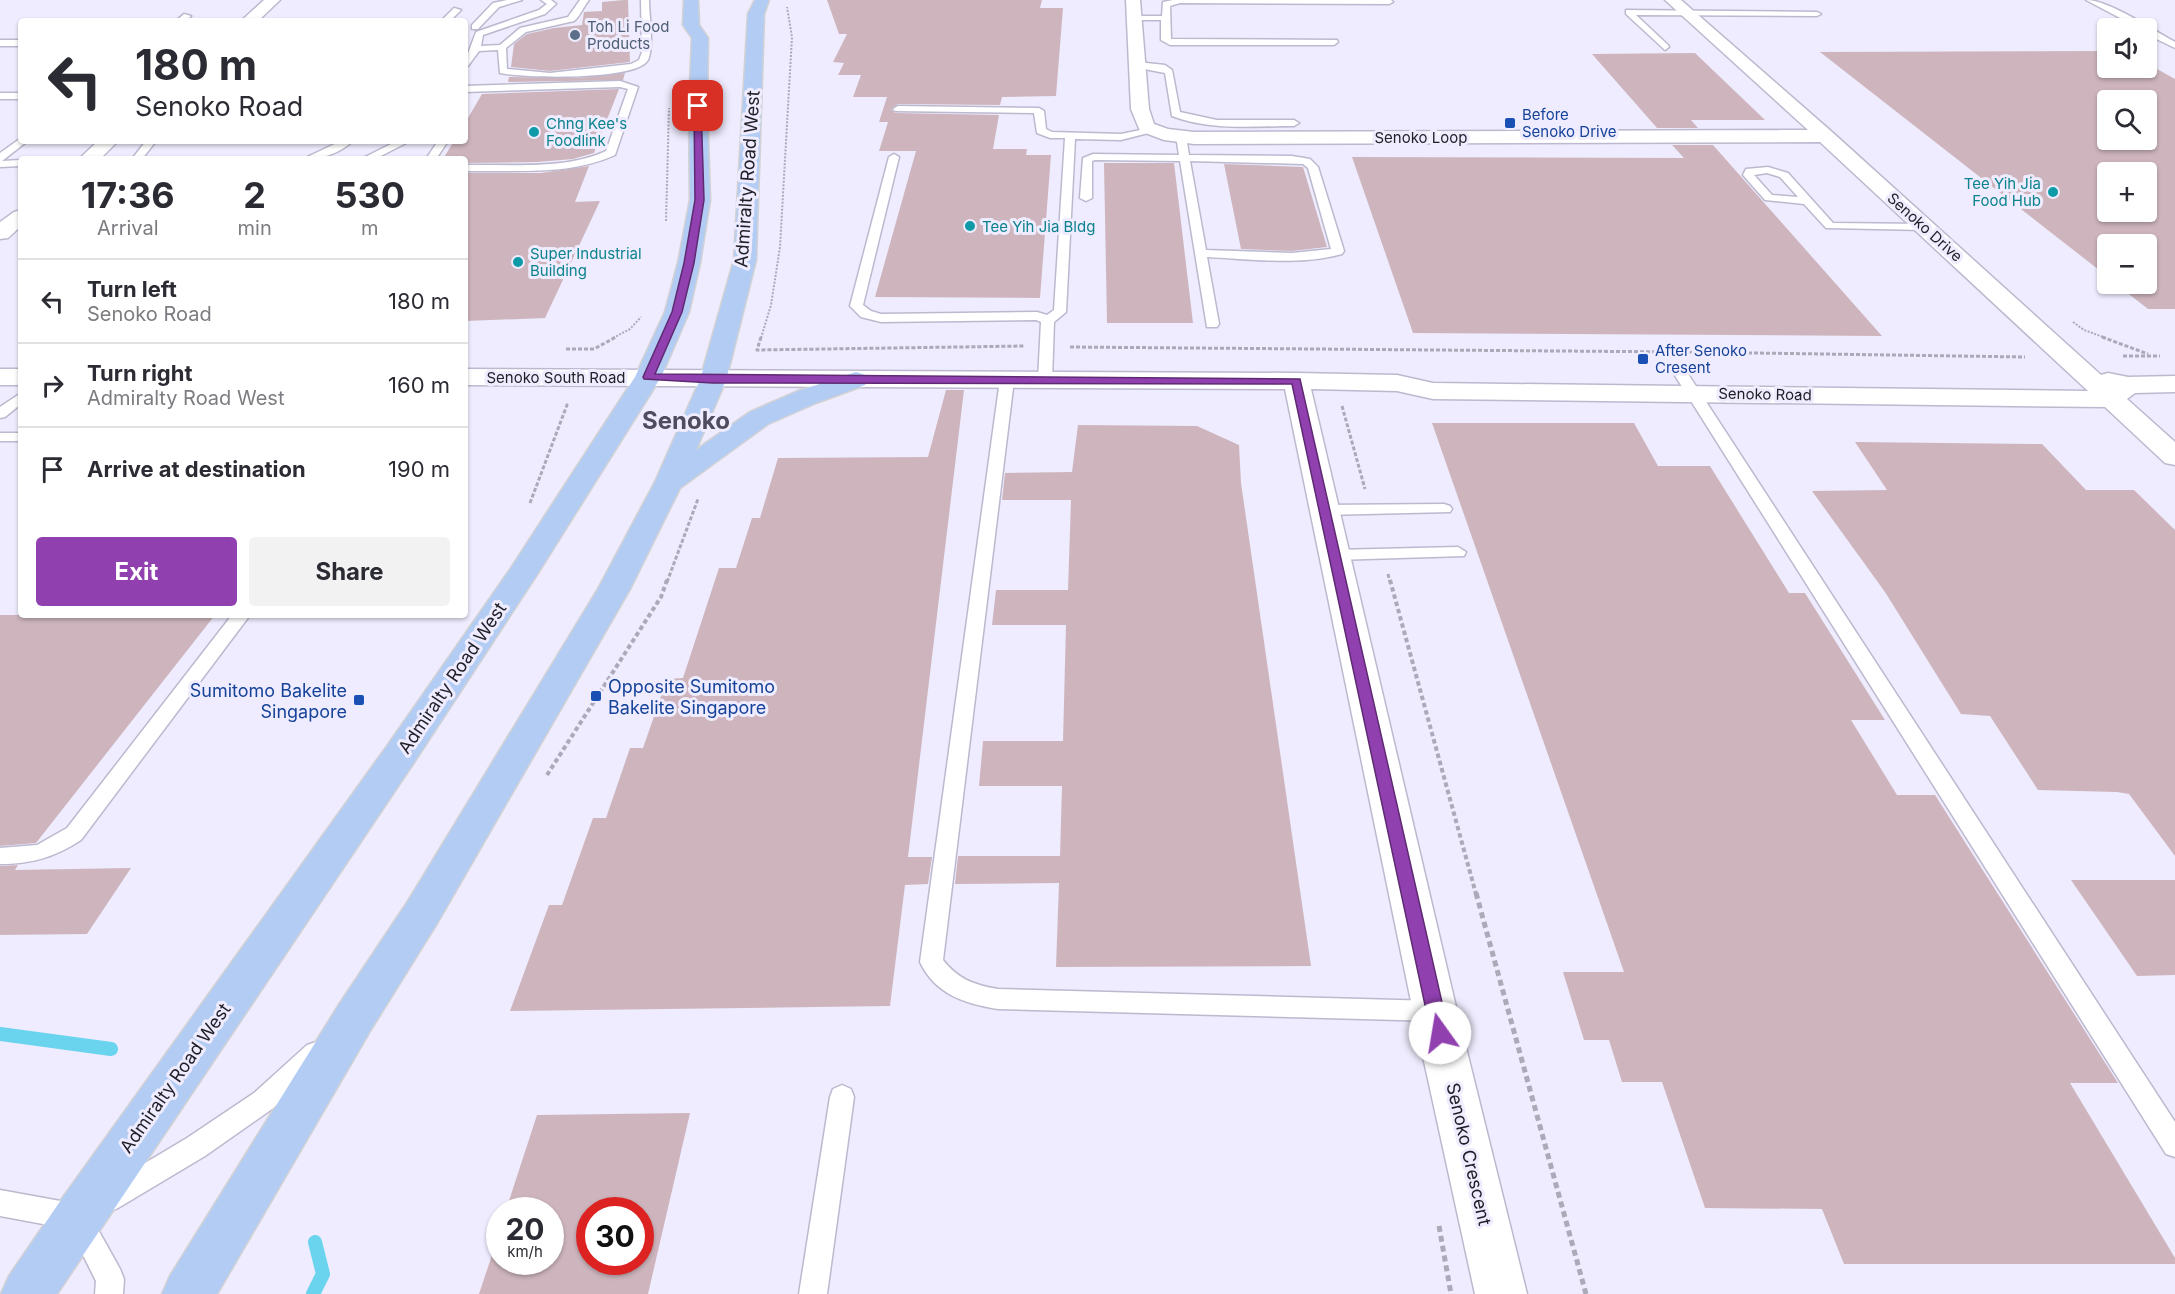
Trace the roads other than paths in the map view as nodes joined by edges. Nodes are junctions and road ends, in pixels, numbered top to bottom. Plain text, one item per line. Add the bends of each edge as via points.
1 (273, 0) edge
2 (512, 0) edge
3 (518, 0) edge
4 (545, 0) edge
5 (585, 0) edge
6 (645, 0) edge
7 (691, 0) edge
8 (762, 0) edge
9 (1133, 0) edge
10 (1672, 0) edge
11 (2090, 0) edge
12 (1389, 2) dead end
13 (457, 10) dead end
14 (1686, 12) junction
15 (1817, 14) dead end
16 (252, 18) edge
17 (448, 18) edge
18 (1134, 18) junction
19 (1166, 18) junction
20 (2124, 18) edge
21 (468, 28) edge
22 (477, 32) junction
23 (468, 35) edge
24 (2157, 35) edge
25 (1334, 42) dead end
26 (0, 43) edge
27 (18, 43) edge
28 (2175, 45) edge
29 (502, 47) junction
30 (1665, 47) dead end
31 (476, 49) junction
32 (468, 60) edge
33 (1137, 65) junction
34 (470, 92) edge
35 (0, 96) edge
36 (18, 96) edge
37 (898, 109) dead end
38 (1294, 123) dead end
39 (1155, 130) junction
40 (1070, 136) junction
41 (1180, 136) junction
42 (1825, 136) junction
43 (18, 143) edge
44 (106, 144) edge
45 (149, 144) edge
46 (343, 144) edge
47 (398, 144) edge
48 (92, 156) edge
49 (139, 156) edge
50 (317, 156) edge
51 (372, 156) edge
52 (894, 157) dead end
53 (0, 158) edge
54 (1184, 158) junction
55 (18, 163) edge
56 (0, 164) edge
57 (468, 168) edge
58 (1086, 198) dead end
59 (1808, 201) junction
60 (18, 218) edge
61 (1925, 227) junction
62 (0, 233) edge
63 (1200, 253) junction
64 (1048, 320) junction
65 (1212, 324) dead end
66 (0, 377) edge
67 (18, 377) edge
68 (468, 377) edge
69 (648, 377) junction
70 (2089, 377) junction
71 (713, 380) junction
72 (856, 380) junction
73 (1007, 380) junction
74 (1045, 380) junction
75 (1687, 383) junction
76 (2175, 384) edge
77 (2120, 392) junction
78 (1299, 393) junction
79 (18, 400) edge
80 (0, 414) edge
81 (0, 437) edge
82 (18, 437) edge
83 (2175, 457) edge
84 (684, 488) junction
85 (1444, 509) dead end
86 (1324, 510) junction
87 (1458, 552) dead end
88 (1335, 555) junction
89 (239, 618) edge
90 (0, 856) edge
91 (1435, 1011) junction
92 (355, 1017) junction
93 (842, 1097) dead end
94 (2175, 1145) edge
95 (0, 1203) edge
96 (78, 1217) junction
97 (27, 1294) edge
98 (109, 1294) edge
99 (188, 1294) edge
100 (813, 1294) edge
101 (1501, 1294) edge

1 - 16 street
2 - 3 lane
2 - 22 lane via 496,5
4 - 22 lane via 552,4 542,12
5 - 29 lane via 571,19 523,30
6 - 29 lane via 646,52 643,61 634,66 510,73 503,71
7 - 69 main road, Admiralty Road West via 691,24 700,38 699,200 677,312
8 - 71 main road, Admiralty Road West via 756,14 745,260
9 - 18 street
10 - 14 street, Senoko Drive
11 - 20 lane
12 - 19 lane via 1171,1 1166,4
13 - 17 lane
14 - 15 lane
14 - 30 lane via 1629,12
14 - 42 street, Senoko Drive
18 - 19 lane
18 - 33 street
19 - 25 lane via 1165,40 1178,43
21 - 22 lane
22 - 23 lane
22 - 31 lane
24 - 28 lane
26 - 27 lane
29 - 31 lane
31 - 32 lane
33 - 38 lane via 1165,68 1175,114 1184,119
33 - 39 street via 1140,109 1146,127
34 - 57 lane via 620,84 633,87 611,153 606,157 583,163
35 - 36 lane
37 - 40 lane via 1033,110 1039,111 1041,131
39 - 40 lane via 1121,137
39 - 41 street, Senoko Loop
40 - 64 lane via 1060,312
41 - 42 street, Senoko Loop
41 - 54 lane
42 - 61 street, Senoko Drive
43 - 53 lane
44 - 48 street
45 - 49 lane
46 - 50 lane
47 - 51 lane
52 - 64 lane via 856,306 881,318 1037,315
54 - 58 lane via 1088,158
54 - 63 lane
54 - 63 lane via 1306,161 1313,167 1338,251 1308,256
55 - 56 lane
59 - 59 lane via 1784,175 1760,169 1748,175 1769,198
59 - 61 lane via 1830,226
60 - 62 street
61 - 70 street, Senoko Drive
63 - 65 lane
64 - 74 lane
66 - 67 street
68 - 69 street, Senoko South Road
69 - 71 street, Senoko Road
69 - 96 main road, Admiralty Road West via 523,573 400,755
70 - 75 street, Senoko Road
70 - 77 street, Senoko Drive
71 - 72 street, Senoko Road
71 - 84 main road, Admiralty Road West
72 - 73 street, Senoko Road
72 - 84 main road via 759,418
73 - 74 street, Senoko Road
73 - 91 lane via 931,962 947,980 969,995 998,999
74 - 78 street, Senoko Road
75 - 77 street, Senoko Road
75 - 78 street, Senoko Road via 1433,391 1397,383
75 - 94 lane
76 - 77 street, Senoko Road
77 - 83 street, Senoko Drive
78 - 86 street, Senoko Crescent
79 - 80 lane
81 - 82 lane
84 - 92 main road, Admiralty Road West via 614,589 422,913
85 - 86 lane
86 - 88 street, Senoko Crescent
87 - 88 lane
88 - 91 street, Senoko Crescent
89 - 90 lane via 74,834 35,856
91 - 101 street, Senoko Crescent
92 - 96 lane via 263,1101 196,1147
92 - 99 main road, Admiralty Road West
93 - 100 lane
95 - 96 lane
96 - 97 main road, Admiralty Road West
96 - 98 lane via 110,1279

